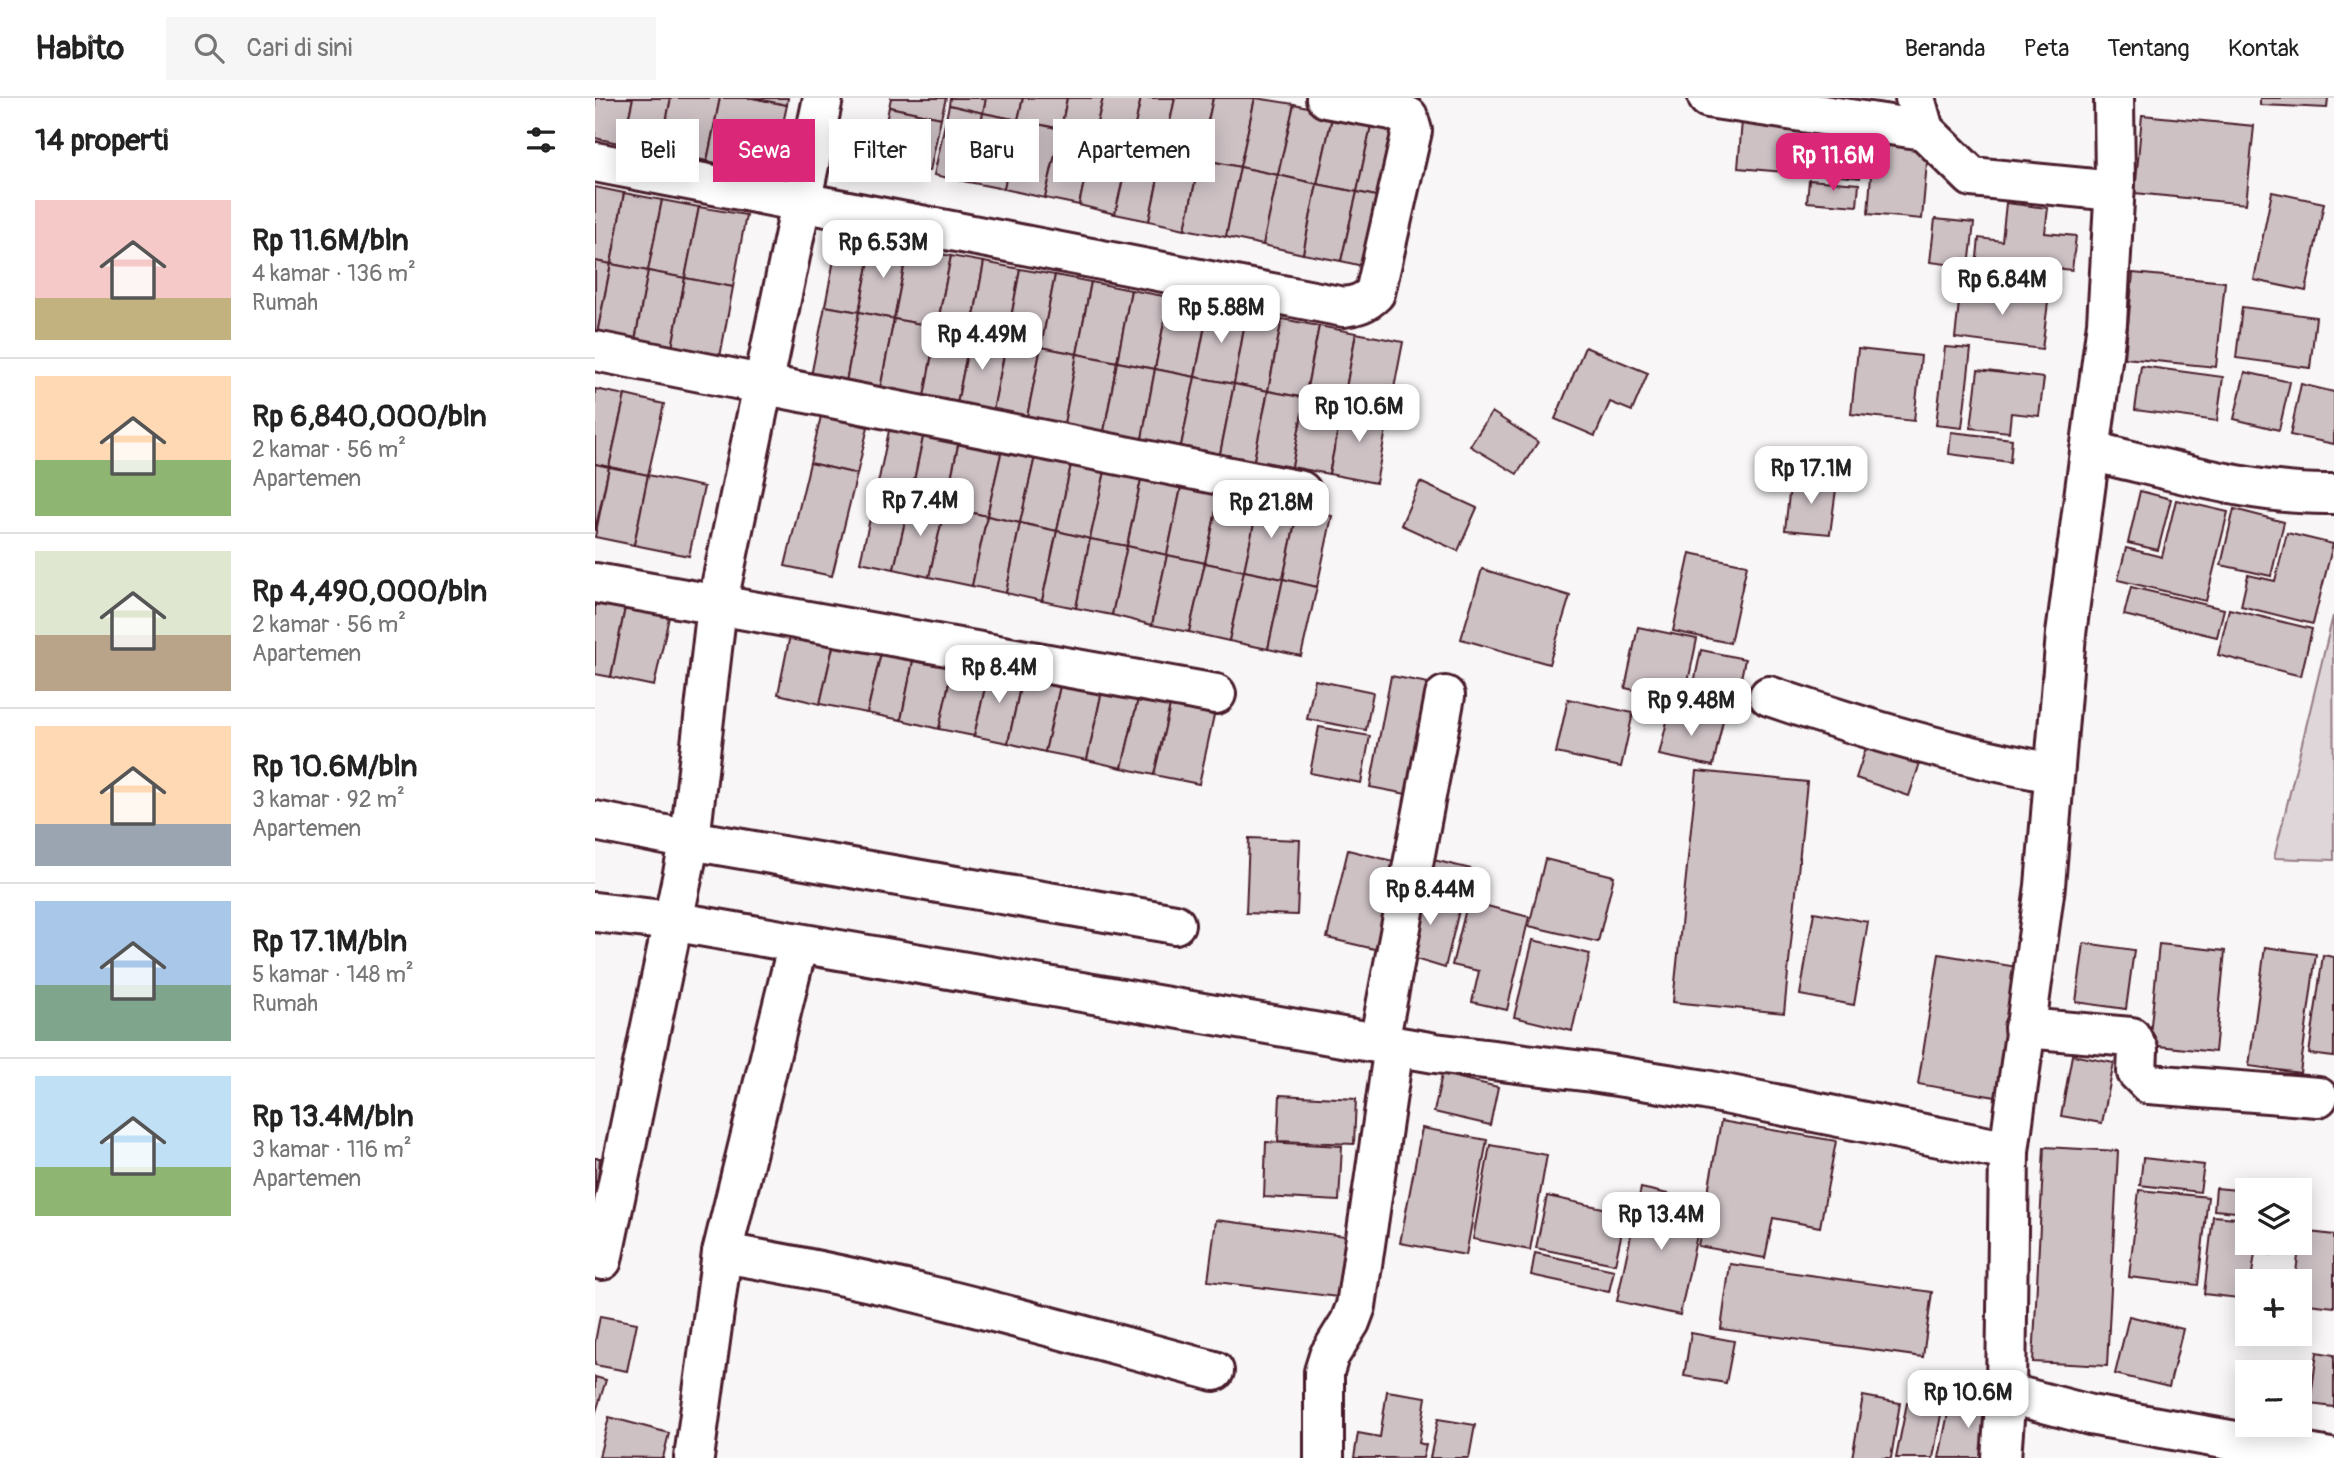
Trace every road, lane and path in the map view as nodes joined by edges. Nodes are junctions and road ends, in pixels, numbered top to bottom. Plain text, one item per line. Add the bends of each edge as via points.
1 (823, 98) edge
2 (1326, 98) edge
3 (1707, 98) edge
4 (2114, 98) edge
5 (1920, 114) edge
6 (595, 162) edge
7 (2114, 191) junction
8 (801, 204) junction
9 (595, 351) edge
10 (764, 382) junction
11 (2090, 451) junction
12 (1301, 491) dead end
13 (2334, 494) edge
14 (595, 583) edge
15 (717, 606) junction
16 (1216, 694) dead end
17 (1445, 696) dead end
18 (1769, 696) dead end
19 (2054, 773) junction
20 (595, 821) edge
21 (690, 840) junction
22 (595, 912) edge
23 (671, 922) junction
24 (1175, 923) dead end
25 (798, 943) junction
26 (2024, 1028) junction
27 (1386, 1044) junction
28 (2318, 1097) dead end
29 (2009, 1151) junction
30 (723, 1253) junction
31 (602, 1260) dead end
32 (1214, 1371) dead end
33 (2006, 1393) junction
34 (694, 1458) edge
35 (1324, 1458) edge
36 (2001, 1458) edge
37 (2330, 1458) edge

1 - 8 street
2 - 8 street via 1392,110 1408,117 1412,131 1375,293 1356,305 1344,307
3 - 5 street
4 - 7 street
5 - 7 street via 1972,177
6 - 8 street
7 - 11 street via 2107,323
8 - 10 street
9 - 10 street
10 - 12 street
10 - 15 street
11 - 13 street via 2214,479 2307,495
11 - 19 street via 2066,634
14 - 15 street
15 - 16 street
15 - 21 street
17 - 27 street
18 - 19 street via 1895,738 1974,759
19 - 26 street via 2045,886
20 - 21 street
21 - 23 street
21 - 24 street
22 - 23 street
23 - 25 street
23 - 31 street
25 - 27 street
25 - 30 street
26 - 28 street via 2131,1037 2138,1050 2137,1072 2148,1084
26 - 29 street
27 - 29 street via 1705,1090
27 - 35 street via 1356,1306 1324,1372
29 - 33 street
30 - 32 street via 813,1268
30 - 34 street
33 - 36 street
33 - 37 street via 2090,1415

